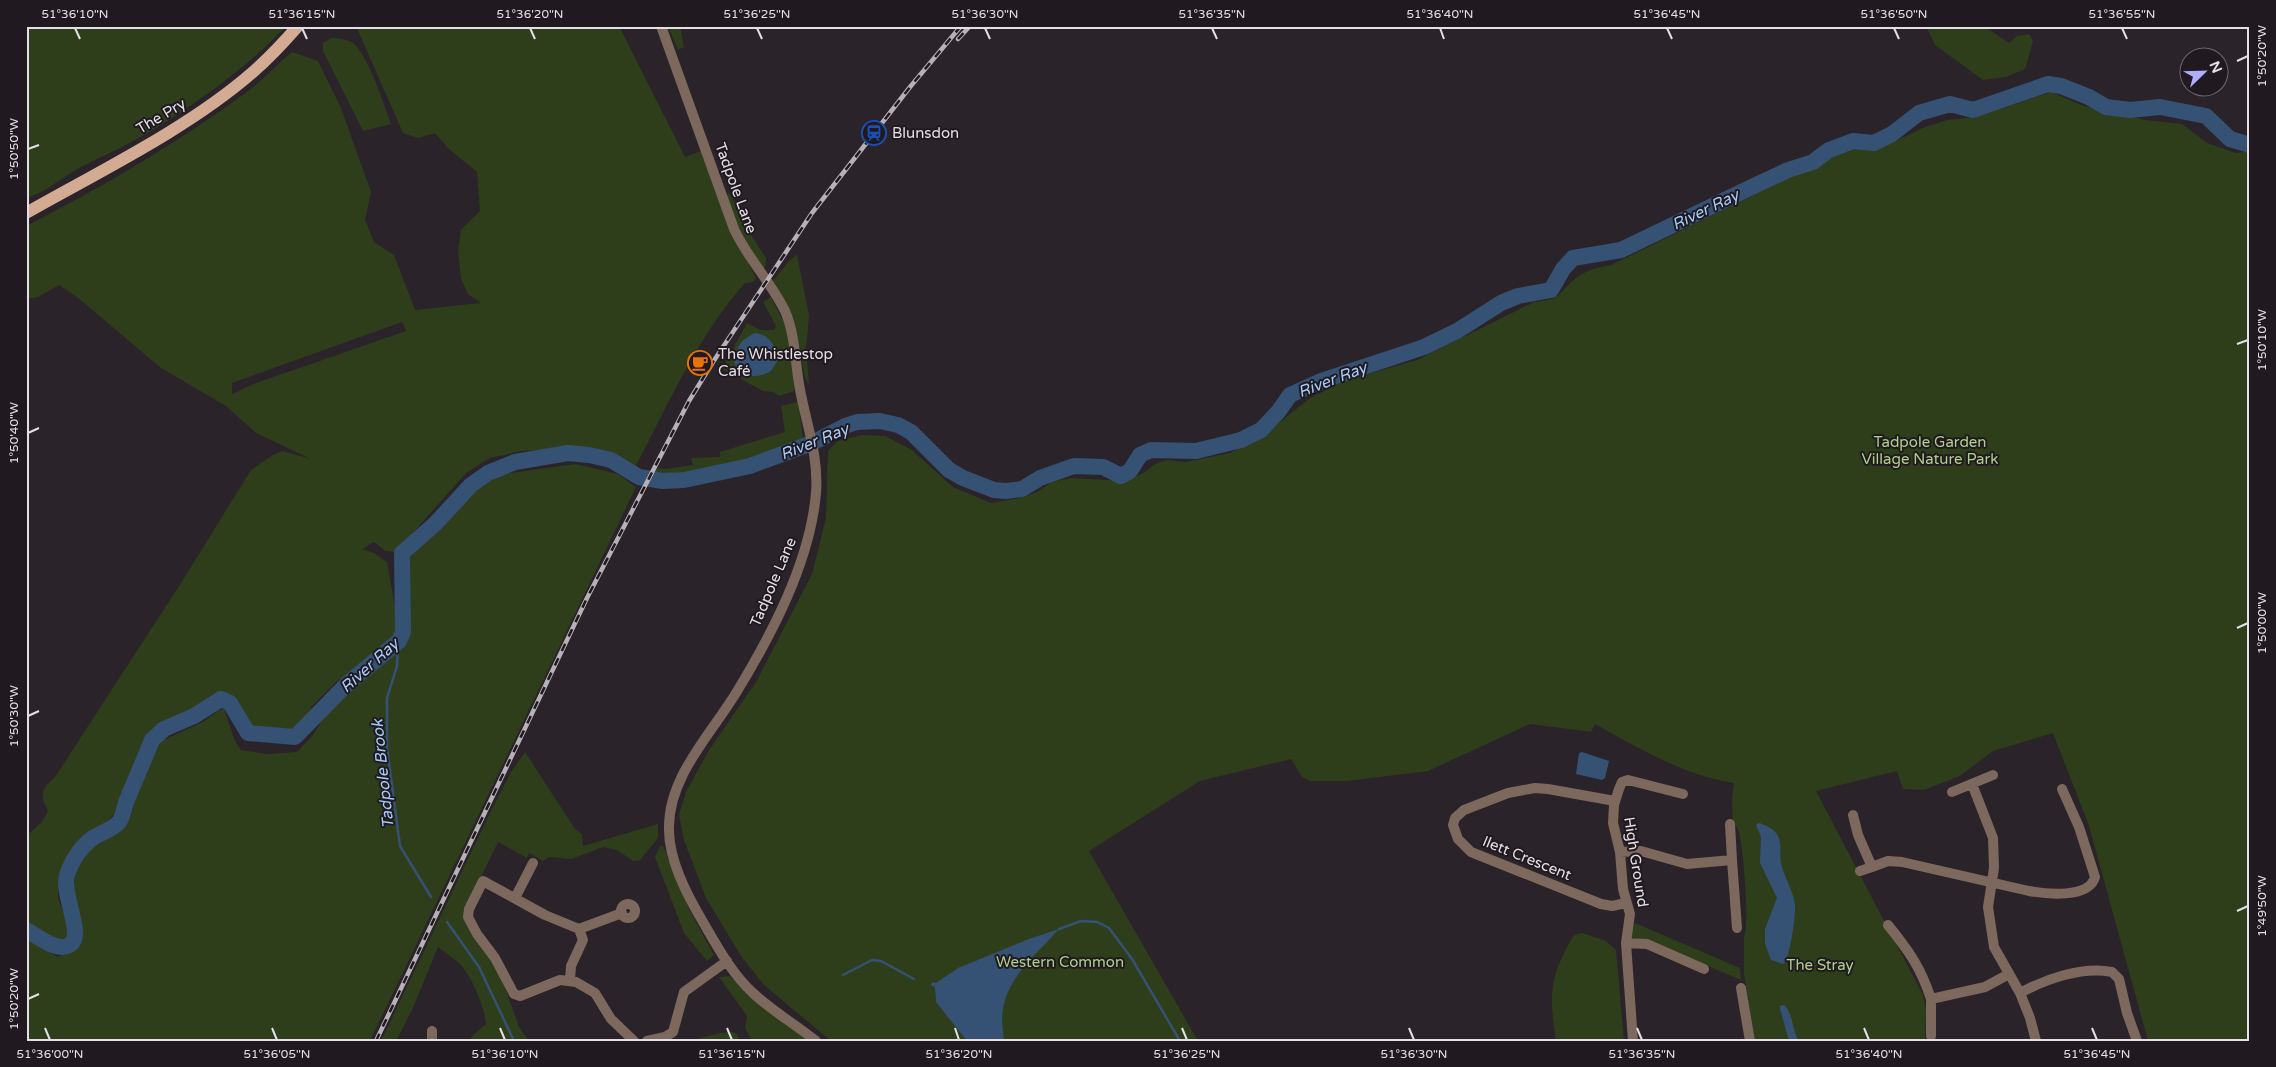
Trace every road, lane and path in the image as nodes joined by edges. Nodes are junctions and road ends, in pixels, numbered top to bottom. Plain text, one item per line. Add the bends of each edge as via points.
1 (298, 26) edge
2 (661, 26) edge
3 (26, 213) edge
4 (1993, 775) dead end
5 (1972, 784) junction
6 (2062, 789) dead end
7 (1952, 792) dead end
8 (1683, 794) dead end
9 (1614, 801) junction
10 (1853, 815) dead end
11 (1730, 824) dead end
12 (1620, 852) junction
13 (1732, 860) junction
14 (533, 863) dead end
15 (1872, 867) junction
16 (1860, 871) dead end
17 (1992, 882) junction
18 (515, 898) junction
19 (1626, 903) junction
20 (622, 913) dead end
21 (1888, 925) dead end
22 (1737, 928) dead end
23 (579, 929) junction
24 (1626, 942) junction
25 (727, 961) junction
26 (1704, 969) dead end
27 (2009, 974) junction
28 (570, 980) junction
29 (1741, 988) dead end
30 (2020, 993) junction
31 (1931, 999) junction
32 (1931, 1036) dead end
33 (634, 1041) edge
34 (647, 1041) edge
35 (816, 1041) edge
36 (1633, 1041) edge
37 (1750, 1041) edge
38 (2036, 1041) edge
39 (2137, 1041) edge

1 - 3 main road, The Pry via 253,72 209,106
2 - 25 street, Tadpole Lane via 730,221 785,313 792,333 799,387 816,462 812,522 792,583 749,672 684,773 670,814 669,837 677,866 698,914
4 - 5 street
5 - 7 street
5 - 17 street via 1993,838
6 - 17 street via 2089,858 2093,882 2080,890 2053,894
8 - 9 street, High Ground via 1628,780 1621,784
9 - 12 street, High Ground via 1613,823
9 - 19 street, Ilett Crescent via 1548,789 1528,789 1464,810 1455,818 1453,825 1458,839 1471,852 1601,904
10 - 15 street
11 - 13 street
12 - 13 street via 1641,850 1687,864
12 - 19 street, High Ground
13 - 22 street
14 - 18 street
15 - 16 street
15 - 17 street via 1895,861
17 - 27 street via 1988,907 1991,931 1997,954
18 - 23 street
18 - 28 street via 483,881 468,917 514,994 518,996 560,980
19 - 24 street, High Ground via 1630,916
20 - 23 street
21 - 31 street via 1915,959
23 - 28 street via 583,940 571,966
24 - 26 street via 1647,944
24 - 36 street, High Ground
25 - 34 street via 684,992 673,1032
25 - 35 street, Tadpole Lane via 755,995
27 - 30 street
27 - 31 street via 1985,987
28 - 33 street via 595,993 611,1019
29 - 37 street
30 - 38 street
30 - 39 street via 2060,976 2112,972 2120,979
31 - 32 street

